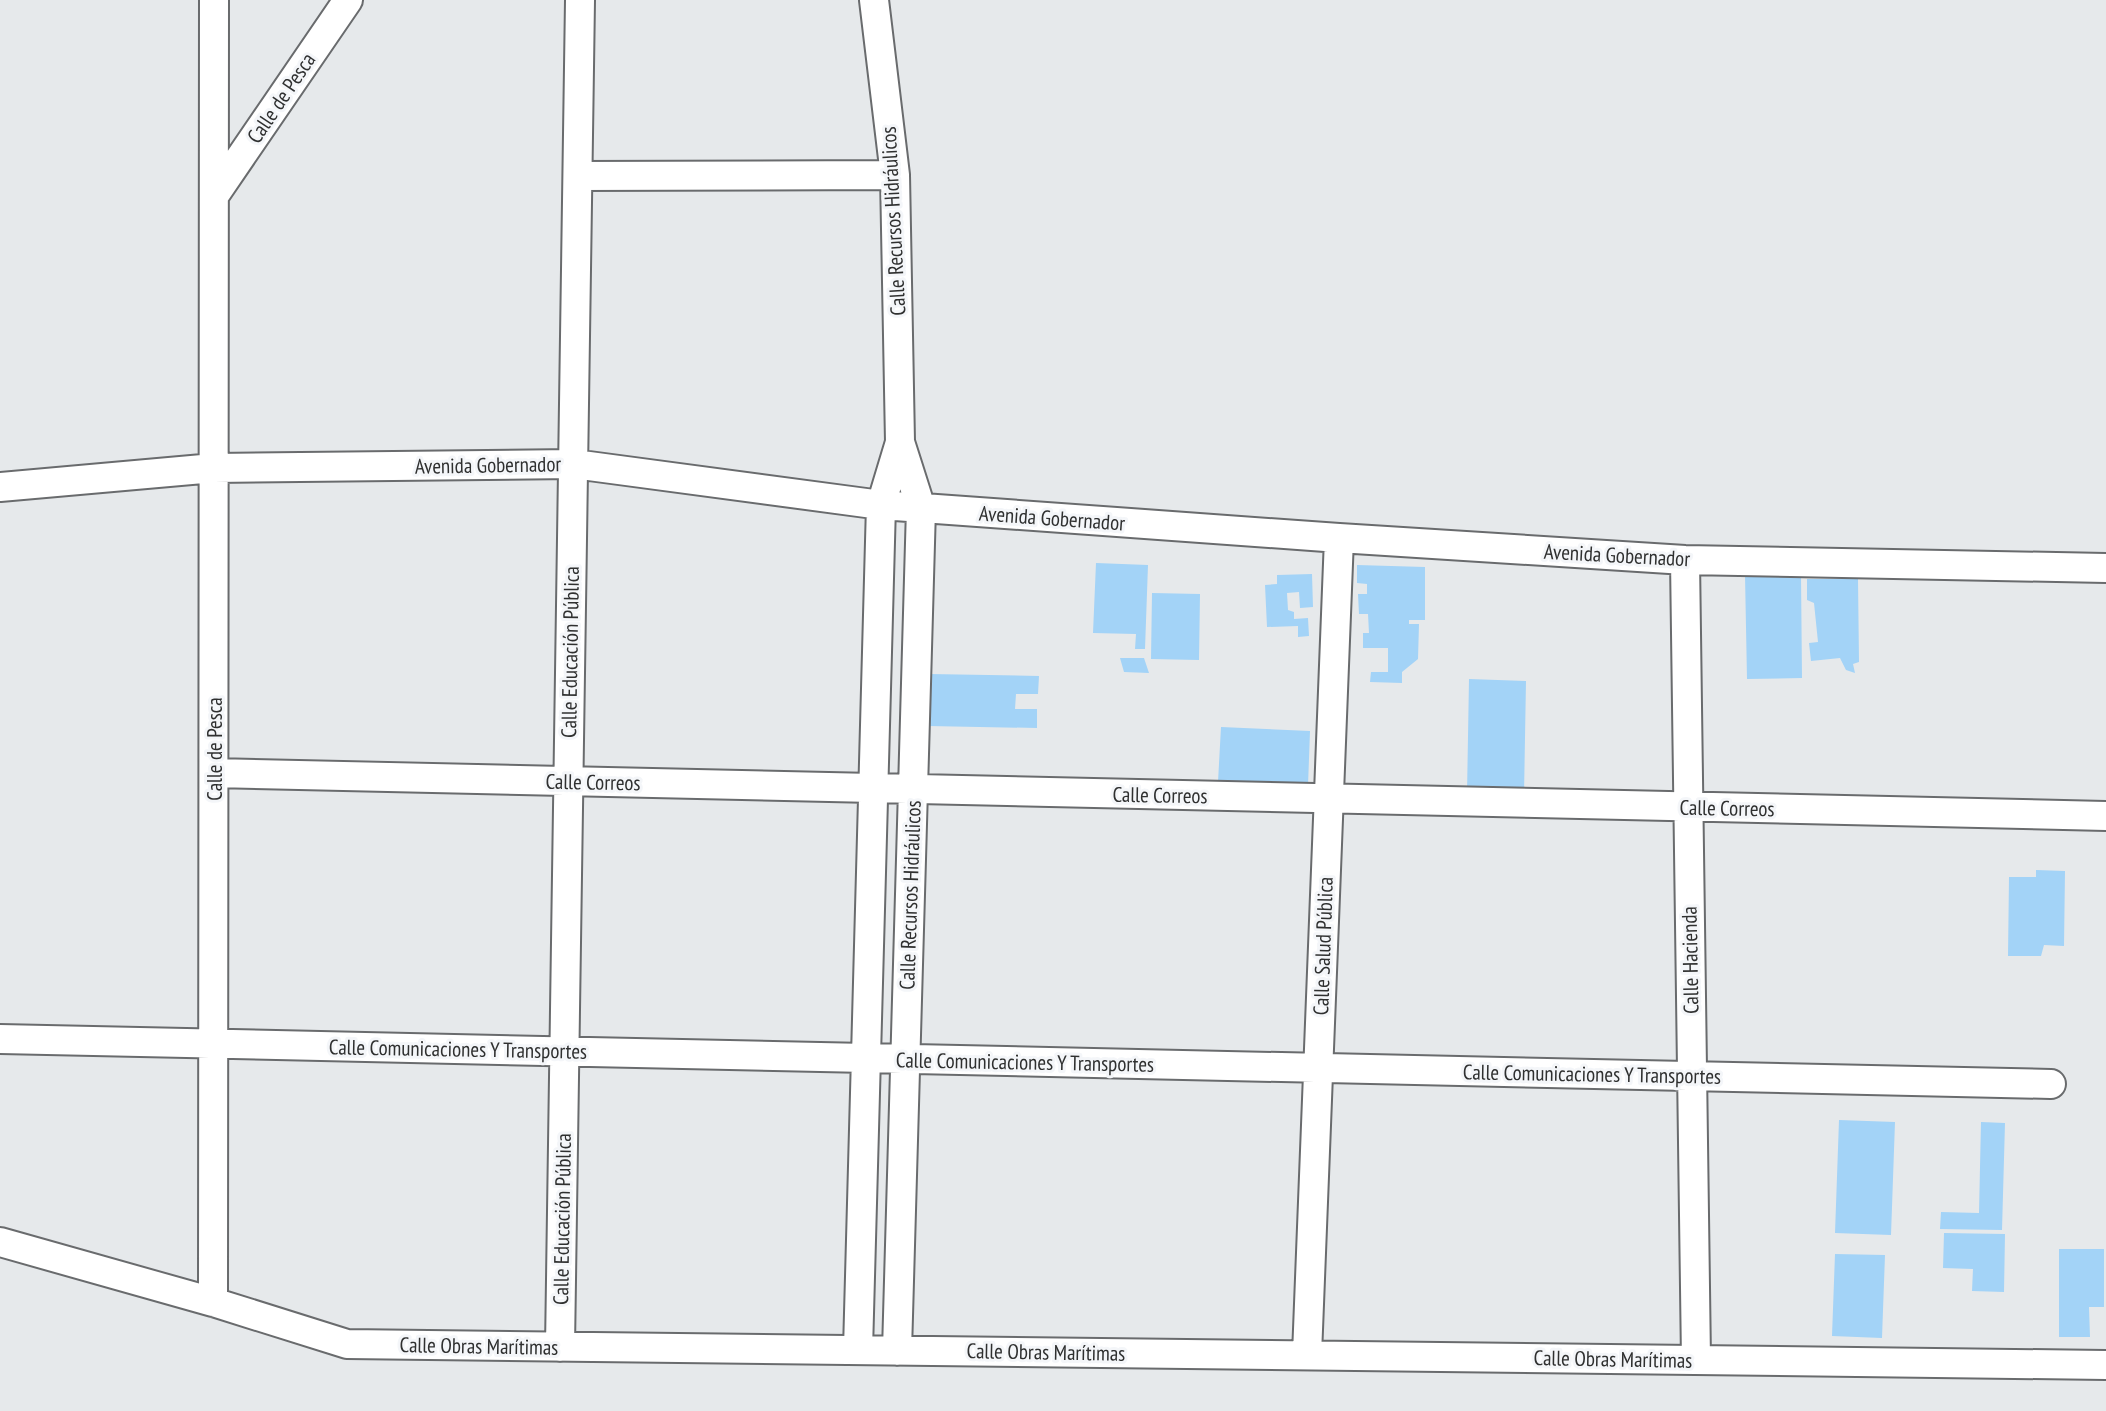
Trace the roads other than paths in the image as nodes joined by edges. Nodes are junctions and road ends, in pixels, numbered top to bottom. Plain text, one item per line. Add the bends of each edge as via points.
1 (214, 0) edge
2 (348, 0) edge
3 (580, 0) edge
4 (874, 0) edge
5 (895, 175) junction
6 (578, 176) junction
7 (214, 196) junction
8 (900, 442) junction
9 (573, 464) junction
10 (214, 468) junction
11 (0, 486) edge
12 (881, 505) junction
13 (921, 508) junction
14 (1339, 538) junction
15 (1685, 560) junction
16 (2106, 568) edge
17 (214, 774) junction
18 (568, 781) junction
19 (874, 788) junction
20 (913, 789) junction
21 (1329, 798) junction
22 (1689, 807) junction
23 (2106, 816) edge
24 (0, 1039) edge
25 (214, 1044) junction
26 (564, 1052) junction
27 (866, 1059) junction
28 (905, 1059) junction
29 (1319, 1068) junction
30 (1692, 1076) junction
31 (2051, 1084) dead end
32 (0, 1242) edge
33 (214, 1302) junction
34 (560, 1347) junction
35 (858, 1350) junction
36 (897, 1350) junction
37 (1307, 1355) junction
38 (1696, 1360) junction
39 (2106, 1365) edge

1 - 7 street, Calle de Pesca
2 - 7 street, Calle de Pesca
3 - 6 street, Calle Educación Pública
4 - 5 street, Calle Recursos Hidráulicos
5 - 6 street
5 - 8 street, Calle Recursos Hidráulicos
6 - 9 street, Calle Educación Pública
7 - 10 street, Calle de Pesca
8 - 12 street, Calle Recursos Hidráulicos
8 - 13 street, Calle Recursos Hidráulicos
9 - 10 street, Avenida Gobernador
9 - 12 street, Avenida Gobernador
9 - 18 street, Calle Educación Pública
10 - 11 street, Avenida Gobernador
10 - 17 street, Calle de Pesca
12 - 13 street, Avenida Gobernador
12 - 19 street, Calle Recursos Hidráulicos
13 - 14 street, Avenida Gobernador
13 - 20 street, Calle Recursos Hidráulicos
14 - 15 street, Avenida Gobernador
14 - 21 street, Calle Salud Pública
15 - 16 street, Avenida Gobernador
15 - 22 street, Calle Hacienda
17 - 18 street, Calle Correos
17 - 25 street, Calle de Pesca
18 - 19 street, Calle Correos
18 - 26 street, Calle Educación Pública
19 - 20 street, Calle Correos
19 - 27 street, Calle Recursos Hidráulicos
20 - 21 street, Calle Correos
20 - 28 street, Calle Recursos Hidráulicos
21 - 22 street, Calle Correos
21 - 29 street, Calle Salud Pública
22 - 23 street, Calle Correos
22 - 30 street, Calle Hacienda
24 - 25 street, Calle Comunicaciones Y Transportes
25 - 26 street, Calle Comunicaciones Y Transportes
25 - 33 street, Calle de Pesca
26 - 27 street, Calle Comunicaciones Y Transportes
26 - 34 street, Calle Educación Pública
27 - 28 street, Calle Comunicaciones Y Transportes
27 - 35 street, Calle Recursos Hidráulicos
28 - 29 street, Calle Comunicaciones Y Transportes
28 - 36 street, Calle Recursos Hidráulicos
29 - 30 street, Calle Comunicaciones Y Transportes
29 - 37 street, Calle Salud Pública
30 - 31 street, Calle Comunicaciones Y Transportes
30 - 38 street, Calle Hacienda
32 - 33 street, Calle Obras Marítimas
33 - 34 street, Calle Obras Marítimas via 347,1344
34 - 35 street, Calle Obras Marítimas
35 - 36 street, Calle Obras Marítimas
36 - 37 street, Calle Obras Marítimas
37 - 38 street, Calle Obras Marítimas
38 - 39 street, Calle Obras Marítimas

